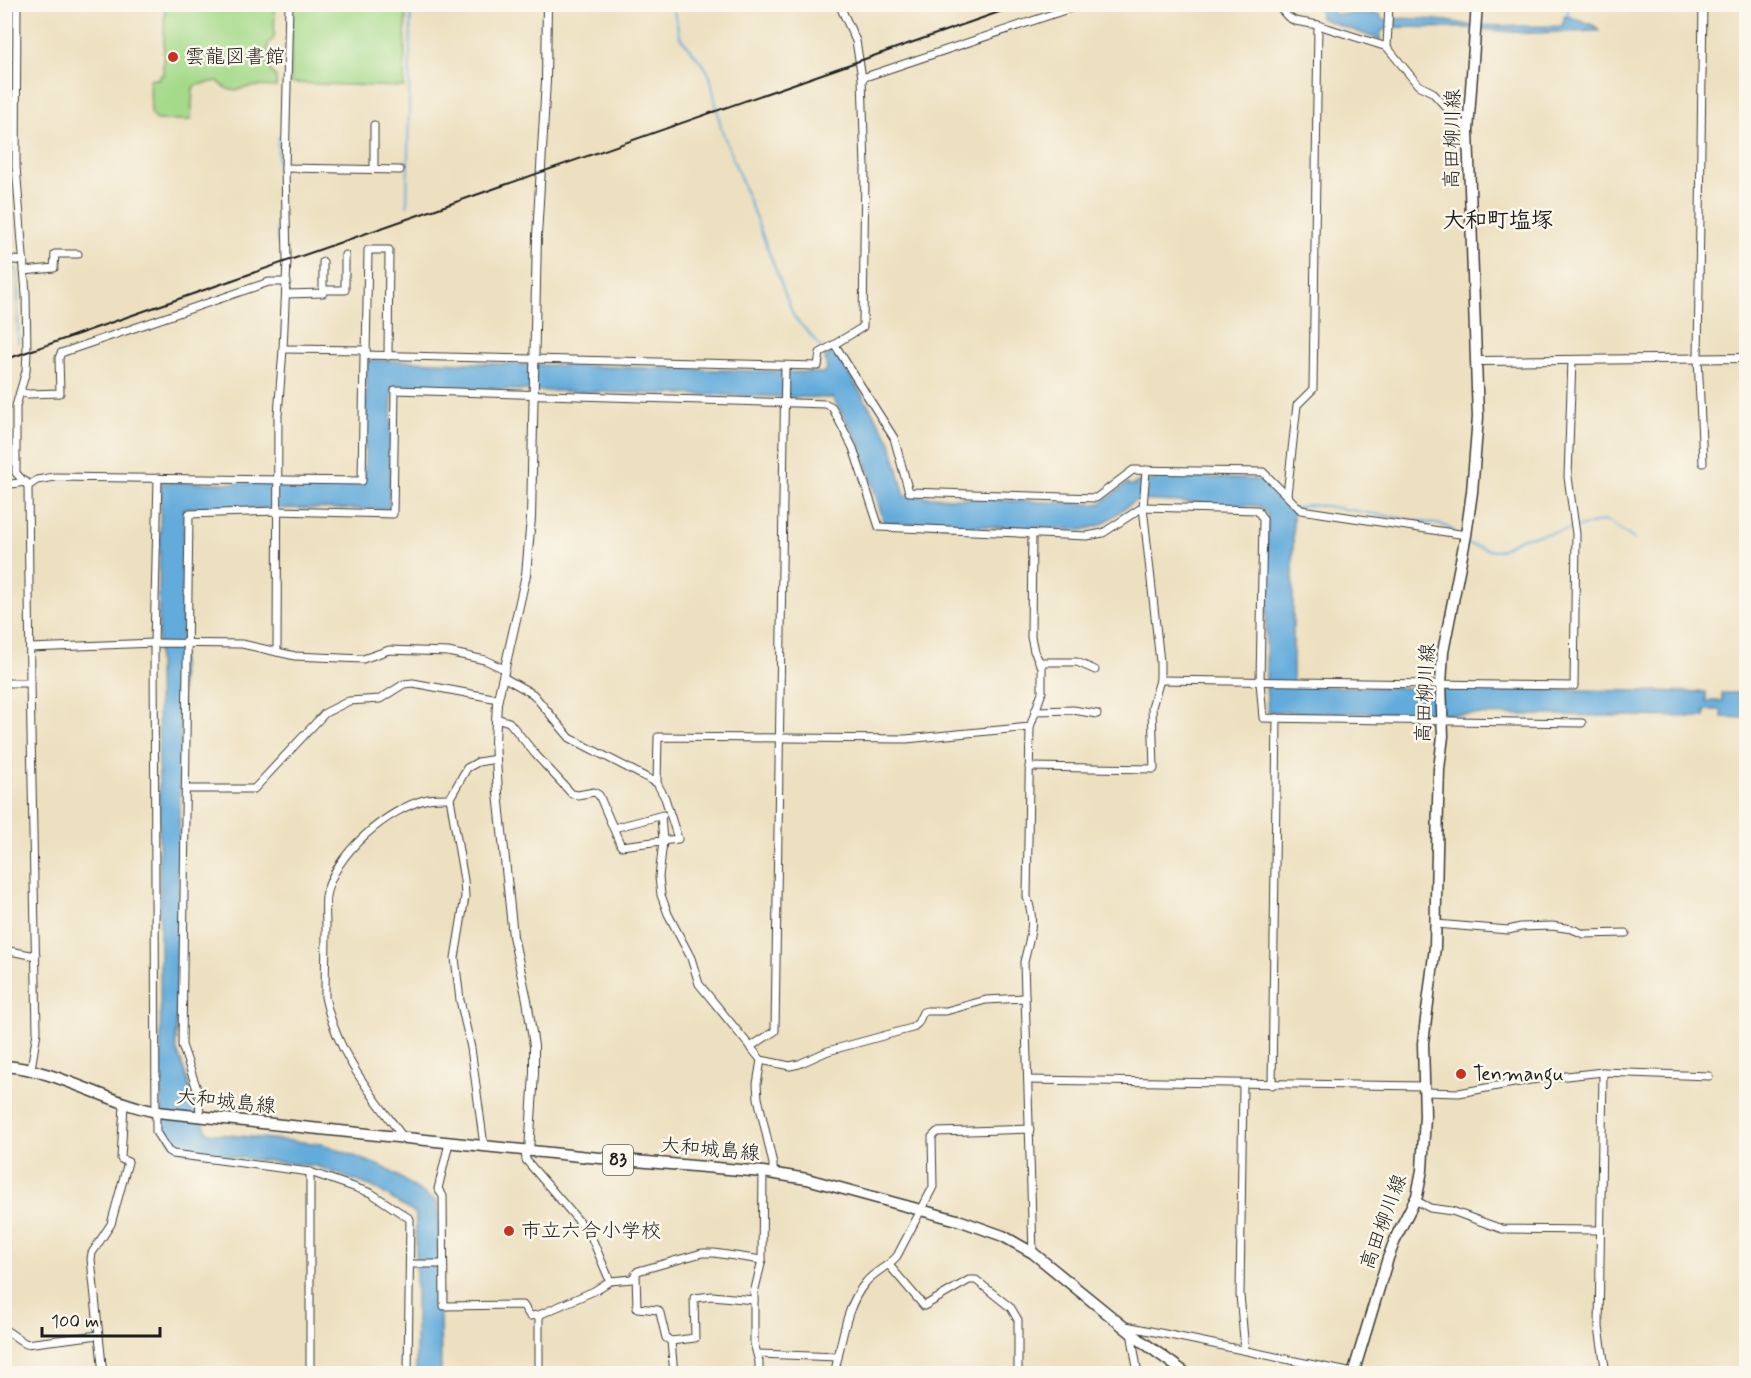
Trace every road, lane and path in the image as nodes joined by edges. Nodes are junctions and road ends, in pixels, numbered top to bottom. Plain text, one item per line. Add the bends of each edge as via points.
1 (17, 4) edge
2 (289, 4) edge
3 (547, 4) edge
4 (839, 4) edge
5 (1083, 4) edge
6 (1276, 4) edge
7 (1389, 4) edge
8 (1477, 4) edge
9 (1703, 4) edge
10 (1318, 25) junction
11 (1387, 47) junction
12 (862, 78) junction
13 (374, 125) dead end
14 (1468, 131) junction
15 (285, 168) junction
16 (374, 169) junction
17 (400, 170) dead end
18 (78, 254) dead end
19 (345, 255) dead end
20 (4, 259) edge
21 (24, 261) junction
22 (323, 262) dead end
23 (24, 271) junction
24 (287, 282) junction
25 (323, 290) junction
26 (286, 294) junction
27 (835, 345) junction
28 (283, 349) junction
29 (366, 353) junction
30 (388, 356) junction
31 (1698, 358) junction
32 (1746, 358) edge
33 (534, 360) junction
34 (1572, 360) junction
35 (1478, 361) junction
36 (784, 367) junction
37 (20, 392) junction
38 (534, 394) junction
39 (783, 402) junction
40 (1703, 463) dead end
41 (1146, 470) junction
42 (158, 478) junction
43 (277, 480) junction
44 (27, 484) junction
45 (4, 485) edge
46 (1287, 495) junction
47 (1143, 507) junction
48 (277, 512) junction
49 (1032, 534) junction
50 (1466, 535) junction
51 (154, 643) junction
52 (188, 643) junction
53 (30, 648) junction
54 (277, 652) junction
55 (1039, 662) junction
56 (1095, 670) dead end
57 (504, 673) junction
58 (1160, 680) junction
59 (1260, 682) junction
60 (4, 683) edge
61 (30, 683) junction
62 (1441, 686) junction
63 (498, 699) junction
64 (1035, 711) junction
65 (1097, 714) dead end
66 (496, 718) junction
67 (1277, 718) junction
68 (1443, 718) junction
69 (1582, 723) dead end
70 (1030, 727) junction
71 (778, 738) junction
72 (496, 759) junction
73 (1029, 767) junction
74 (657, 783) junction
75 (186, 789) junction
76 (450, 798) junction
77 (670, 813) junction
78 (661, 816) junction
79 (614, 828) junction
80 (663, 841) junction
81 (1436, 924) junction
82 (1626, 933) dead end
83 (4, 950) edge
84 (36, 956) junction
85 (1025, 998) junction
86 (750, 1047) junction
87 (761, 1060) junction
88 (4, 1066) edge
89 (31, 1069) junction
90 (1603, 1072) junction
91 (1709, 1076) dead end
92 (1028, 1080) junction
93 (1243, 1084) junction
94 (1272, 1085) junction
95 (1424, 1089) junction
96 (124, 1104) junction
97 (157, 1112) junction
98 (200, 1117) junction
99 (1030, 1128) junction
100 (403, 1137) junction
101 (449, 1143) junction
102 (484, 1146) junction
103 (527, 1150) junction
104 (309, 1172) junction
105 (768, 1173) junction
106 (1415, 1200) junction
107 (923, 1210) junction
108 (1600, 1230) junction
109 (1034, 1253) junction
110 (762, 1260) junction
111 (414, 1264) junction
112 (443, 1264) junction
113 (889, 1266) junction
114 (636, 1273) junction
115 (610, 1281) junction
116 (754, 1300) junction
117 (539, 1315) junction
118 (4, 1329) edge
119 (1127, 1329) junction
120 (99, 1335) junction
121 (671, 1341) junction
122 (1245, 1350) junction
123 (758, 1354) junction
124 (838, 1357) junction
125 (1353, 1373) edge
126 (103, 1374) edge
127 (310, 1374) edge
128 (408, 1374) edge
129 (539, 1374) edge
130 (674, 1374) edge
131 (759, 1374) edge
132 (834, 1374) edge
133 (1018, 1374) edge
134 (1138, 1374) edge
135 (1187, 1374) edge
136 (1606, 1374) edge

1 - 21 street via 16,166
2 - 15 street
3 - 33 street
4 - 12 street via 856,41
5 - 12 street
6 - 10 street via 1295,21
7 - 11 street
8 - 14 main road, 高田柳川線
9 - 31 street
10 - 11 street
10 - 46 street via 1313,389 1297,405
11 - 14 street via 1418,85 1432,92
12 - 27 street via 863,327
13 - 16 street
14 - 35 main road, 高田柳川線
15 - 16 street
15 - 24 street
16 - 17 street
18 - 23 street via 55,254 54,268
19 - 25 street via 345,290
20 - 21 street
21 - 23 street
22 - 25 street
23 - 37 street via 27,352
24 - 26 street
24 - 37 street via 269,282 61,353 60,393
25 - 26 street
26 - 28 street
27 - 36 street via 820,353 818,366
27 - 41 street via 894,438 909,492 1096,498 1133,470
28 - 29 street
28 - 43 street
29 - 30 street
29 - 30 street via 368,250 389,250
29 - 43 street via 362,481
30 - 33 street
31 - 32 street
31 - 34 street
31 - 40 street
33 - 36 street
33 - 38 street
34 - 35 street
34 - 62 street via 1568,477 1576,534 1574,686
35 - 50 main road, 高田柳川線 via 1478,417
36 - 39 street
37 - 44 street via 16,406 16,472
38 - 39 street
38 - 48 street via 395,390 393,514
38 - 57 street via 526,575
39 - 49 street via 832,407 853,448 879,527
39 - 71 street
41 - 46 street via 1263,472
41 - 47 street
42 - 43 street
42 - 44 street via 54,477
42 - 51 street
43 - 48 street
44 - 45 street
44 - 53 street
46 - 50 street via 1301,510
47 - 49 street via 1103,533
47 - 58 street
47 - 59 street via 1257,510 1263,519
48 - 52 street via 189,514
48 - 54 street
49 - 55 street via 1031,637
50 - 62 main road, 高田柳川線 via 1443,652
51 - 52 street
51 - 53 street
51 - 97 street
52 - 54 street via 242,645
52 - 75 street
53 - 61 street
54 - 57 street via 363,659 390,650 447,652 485,660
55 - 56 street via 1077,662
55 - 64 street via 1042,692
57 - 63 street
57 - 74 street via 533,693 570,738
58 - 59 street
58 - 73 street via 1152,707 1154,769
59 - 62 street
59 - 67 street via 1263,718
60 - 61 street
61 - 84 street
62 - 68 main road, 高田柳川線
63 - 66 street
63 - 75 street via 404,684 380,699 349,701 325,713 254,789
64 - 65 street
64 - 70 street
66 - 72 street
66 - 79 street via 509,722 572,794 600,795
67 - 68 street
67 - 94 street
68 - 69 street
68 - 81 main road, 高田柳川線
70 - 71 street via 906,739
70 - 73 street
71 - 74 street via 658,737
71 - 86 street via 775,1031
72 - 76 street via 467,768
72 - 103 street via 513,936 534,1046
73 - 85 street via 1027,897 1033,927 1024,962
74 - 77 street
75 - 98 street via 182,1045 199,1095
76 - 100 street via 418,802 363,837 341,860 326,896 327,1008 342,1049 359,1078
76 - 102 street via 465,897 455,958
77 - 78 street
77 - 80 street via 678,839
78 - 79 street
78 - 80 street
79 - 80 street via 621,846
80 - 86 street via 659,877 668,914 691,958 699,984
81 - 82 street via 1508,930 1552,926 1584,934
81 - 95 main road, 高田柳川線 via 1423,1043
83 - 84 street
84 - 89 street via 37,1032
85 - 87 street via 986,1000 946,1011 923,1012 912,1028 828,1051 799,1064
85 - 92 street
86 - 87 street
87 - 105 street via 756,1084 773,1164
88 - 89 main road, 大和城島線 / 83
89 - 96 main road, 大和城島線 / 83
90 - 91 street
90 - 95 street via 1459,1093
90 - 108 street
92 - 93 street
92 - 99 street
93 - 94 street
93 - 122 street via 1240,1294
94 - 95 street
95 - 106 main road, 高田柳川線 via 1422,1170
96 - 97 main road, 大和城島線 / 83
96 - 120 street via 121,1159 128,1162 111,1224 91,1259
97 - 98 main road, 大和城島線 / 83
97 - 104 street via 156,1132 173,1154
98 - 100 main road, 大和城島線 / 83
99 - 107 street via 937,1132 932,1137 933,1187
99 - 109 street
100 - 101 main road, 大和城島線 / 83
101 - 102 main road, 大和城島線 / 83
101 - 112 street via 438,1189 443,1196
102 - 103 main road, 大和城島線 / 83
103 - 105 main road, 大和城島線 / 83
103 - 115 street via 526,1160 590,1234
104 - 111 street via 371,1193 410,1218
104 - 127 street
105 - 107 main road, 大和城島線 / 83 via 807,1179
105 - 110 street
106 - 108 street via 1502,1229
106 - 125 main road, 高田柳川線 via 1388,1258
107 - 109 main road, 大和城島線 / 83 via 985,1228
107 - 113 street
108 - 136 street via 1599,1327
109 - 119 main road, 大和城島線 / 83
110 - 114 street via 702,1253
110 - 116 street
111 - 112 street
111 - 128 street
112 - 117 street via 444,1306 523,1305 530,1316
113 - 124 street via 876,1272 855,1297
113 - 133 street via 924,1306 969,1280 976,1280 1011,1308 1018,1320
114 - 115 street via 632,1279
114 - 121 street via 638,1308 658,1310 666,1338
115 - 117 street
116 - 121 street via 694,1298 695,1338
116 - 123 street via 754,1343
117 - 129 street
118 - 120 street via 26,1344
119 - 122 street
119 - 134 street
119 - 135 main road, 大和城島線 / 83
120 - 126 street
121 - 130 street
122 - 125 street
123 - 124 street
123 - 131 street
124 - 132 street

